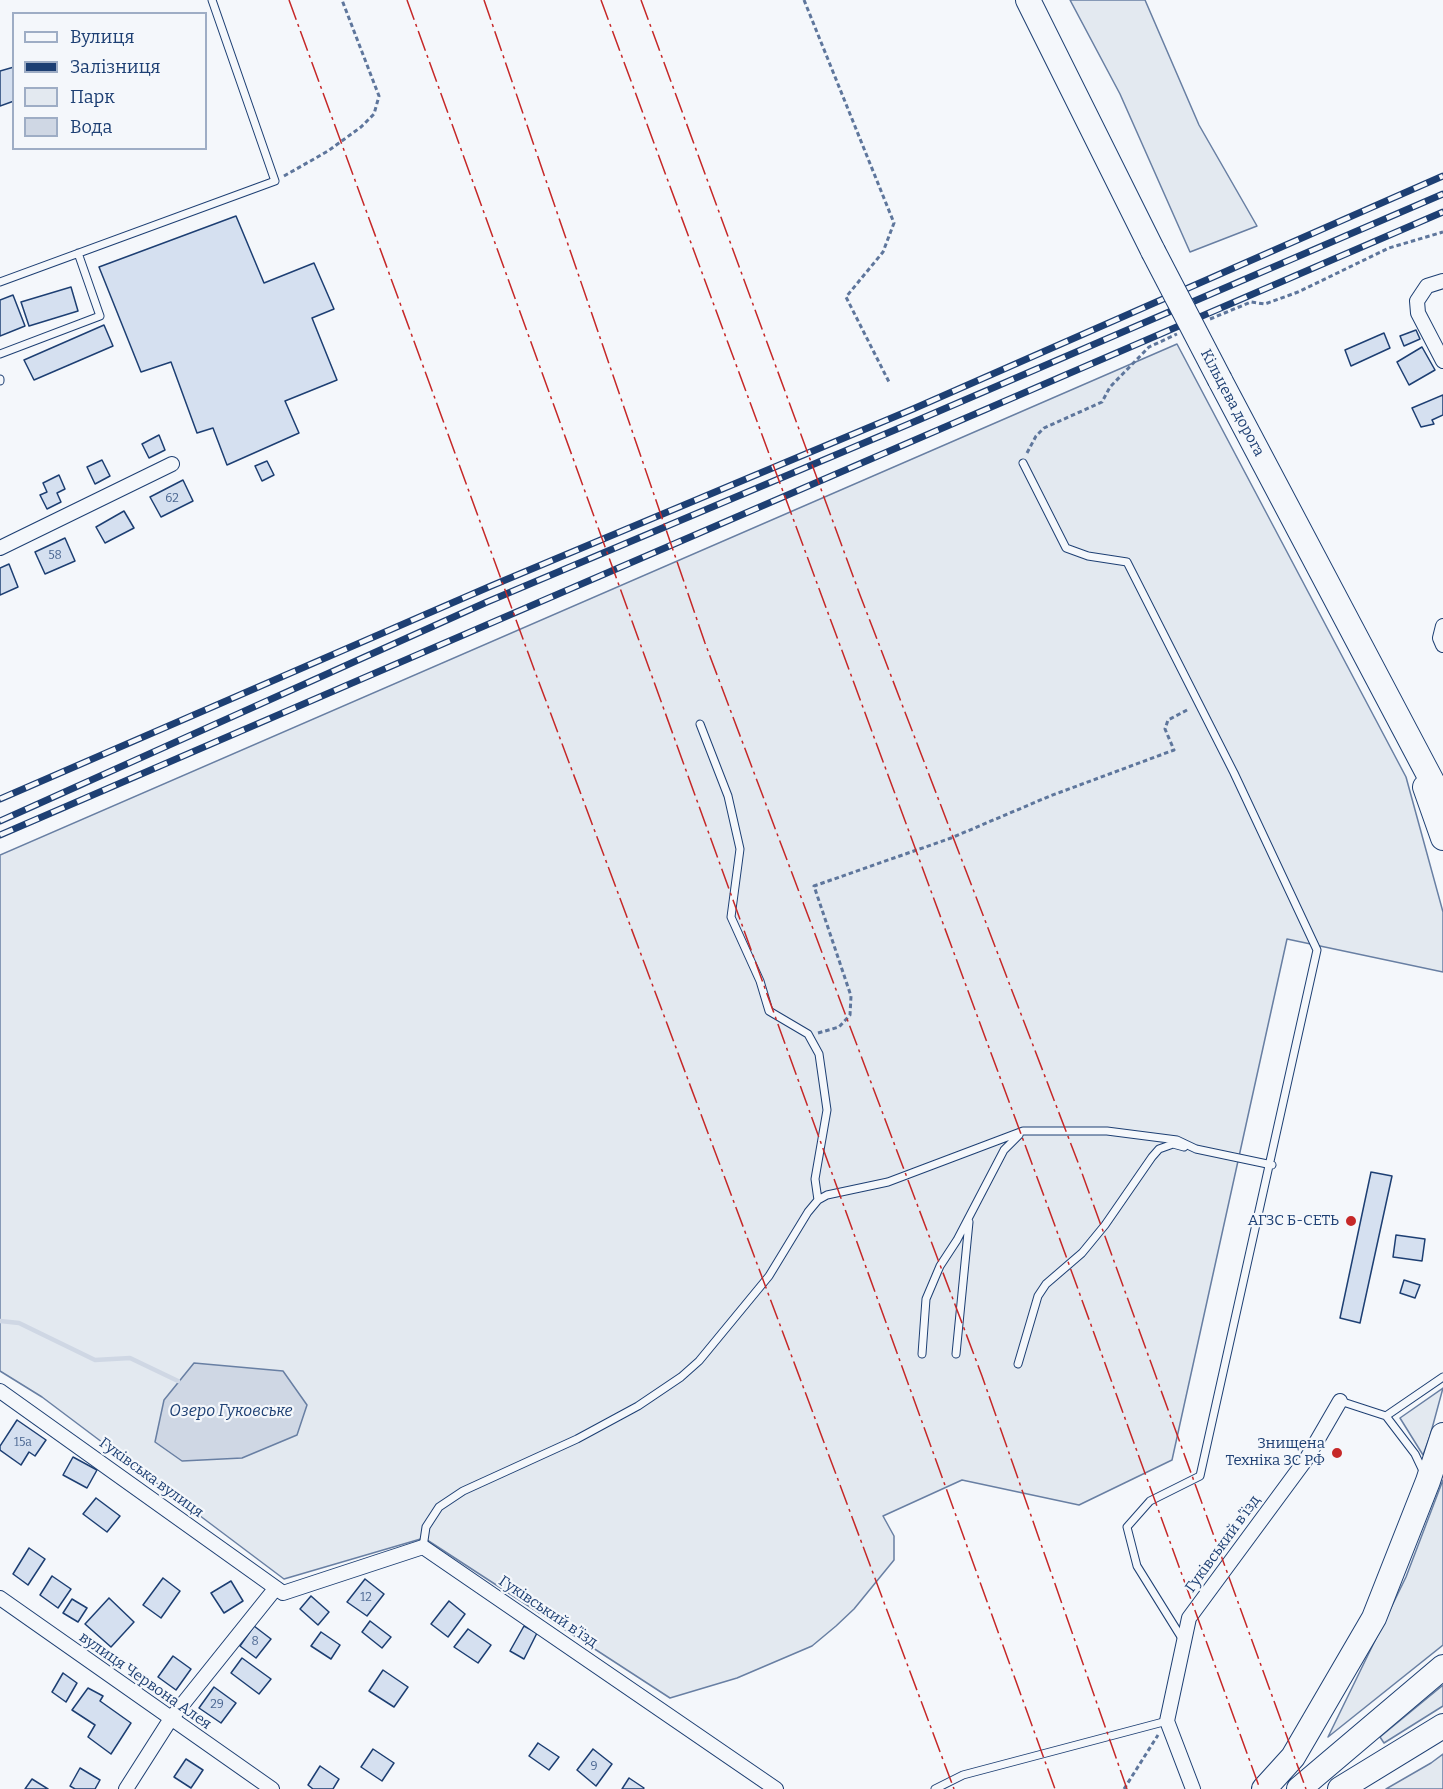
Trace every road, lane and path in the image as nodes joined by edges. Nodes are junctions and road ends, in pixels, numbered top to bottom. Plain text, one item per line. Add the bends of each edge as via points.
1 (212, 0) edge
2 (342, 0) edge
3 (804, 0) edge
4 (1028, 0) edge
5 (275, 181) junction
6 (1443, 231) edge
7 (78, 254) junction
8 (1443, 281) edge
9 (0, 282) edge
10 (1206, 321) dead end
11 (1184, 331) dead end
12 (0, 354) edge
13 (1443, 361) edge
14 (889, 382) dead end
15 (1023, 463) joint
16 (172, 464) dead end
17 (0, 548) edge
18 (1443, 626) edge
19 (1443, 645) edge
20 (1199, 704) junction
21 (700, 724) dead end
22 (1406, 734) junction
23 (1443, 769) edge
24 (1443, 802) edge
25 (1443, 838) edge
26 (808, 1034) junction
27 (1023, 1131) junction
28 (1196, 1149) junction
29 (1272, 1165) junction
30 (818, 1200) junction
31 (969, 1217) junction
32 (922, 1354) dead end
33 (956, 1354) dead end
34 (1018, 1364) dead end
35 (1443, 1377) edge
36 (0, 1391) edge
37 (1340, 1401) joint
38 (1386, 1416) junction
39 (1443, 1435) edge
40 (1428, 1481) junction
41 (423, 1547) junction
42 (279, 1591) junction
43 (0, 1598) edge
44 (1183, 1640) junction
45 (1443, 1667) edge
46 (170, 1720) junction
47 (1167, 1721) junction
48 (1443, 1726) edge
49 (126, 1789) edge
50 (272, 1789) edge
51 (776, 1789) edge
52 (935, 1789) edge
53 (1124, 1789) edge
54 (1193, 1789) edge
55 (1264, 1789) edge
56 (1299, 1789) edge
57 (1340, 1789) edge

1 - 5 lane
2 - 5 path via 379,96 374,114 328,151
3 - 14 path via 894,223 883,252 846,297
4 - 22 highway, Кільцева дорога, bridge via 1153,251
5 - 7 lane
6 - 10 path via 1389,248 1298,292 1265,304 1251,302
7 - 9 lane
7 - 12 lane via 100,316
8 - 13 street via 1427,286 1417,301 1418,313
11 - 15 path via 1149,347 1110,387 1102,402 1044,428
15 - 20 lane via 1066,548 1127,562
16 - 17 street
18 - 19 street
20 - 26 path via 1168,720 1165,729 1174,750 814,886 851,1005 850,1015 839,1027
20 - 29 lane via 1317,950
21 - 26 lane via 728,796 740,849 731,917 769,1011
22 - 23 highway
22 - 24 highway, Кільцева дорога
22 - 25 highway
26 - 30 lane via 819,1054 827,1110 815,1179
27 - 28 lane via 1107,1131 1177,1140
27 - 30 lane via 888,1182
27 - 31 lane via 1004,1150
28 - 29 lane
28 - 34 lane via 1173,1144 1160,1149 1082,1253 1046,1284 1038,1296
29 - 44 lane via 1200,1476 1150,1501 1127,1527 1137,1566
30 - 41 lane via 769,1276 699,1361 638,1406 577,1439 463,1491 439,1507 426,1527
31 - 32 lane via 926,1299
31 - 33 lane
35 - 38 lane
36 - 42 street, Гуківська вулиця
37 - 38 lane
37 - 44 street, Гуківський в’їзд via 1307,1458 1189,1618
38 - 40 lane
39 - 40 highway
40 - 55 highway via 1374,1618 1293,1757
41 - 42 street
41 - 51 street, Гуківський в’їзд
42 - 46 street
43 - 46 street, вулиця Червона Алея
44 - 47 street, Гуківський в’їзд
45 - 56 highway
46 - 49 street
46 - 50 street, вулиця Червона Алея
47 - 52 lane via 963,1775
47 - 53 path
47 - 54 street
48 - 57 highway

